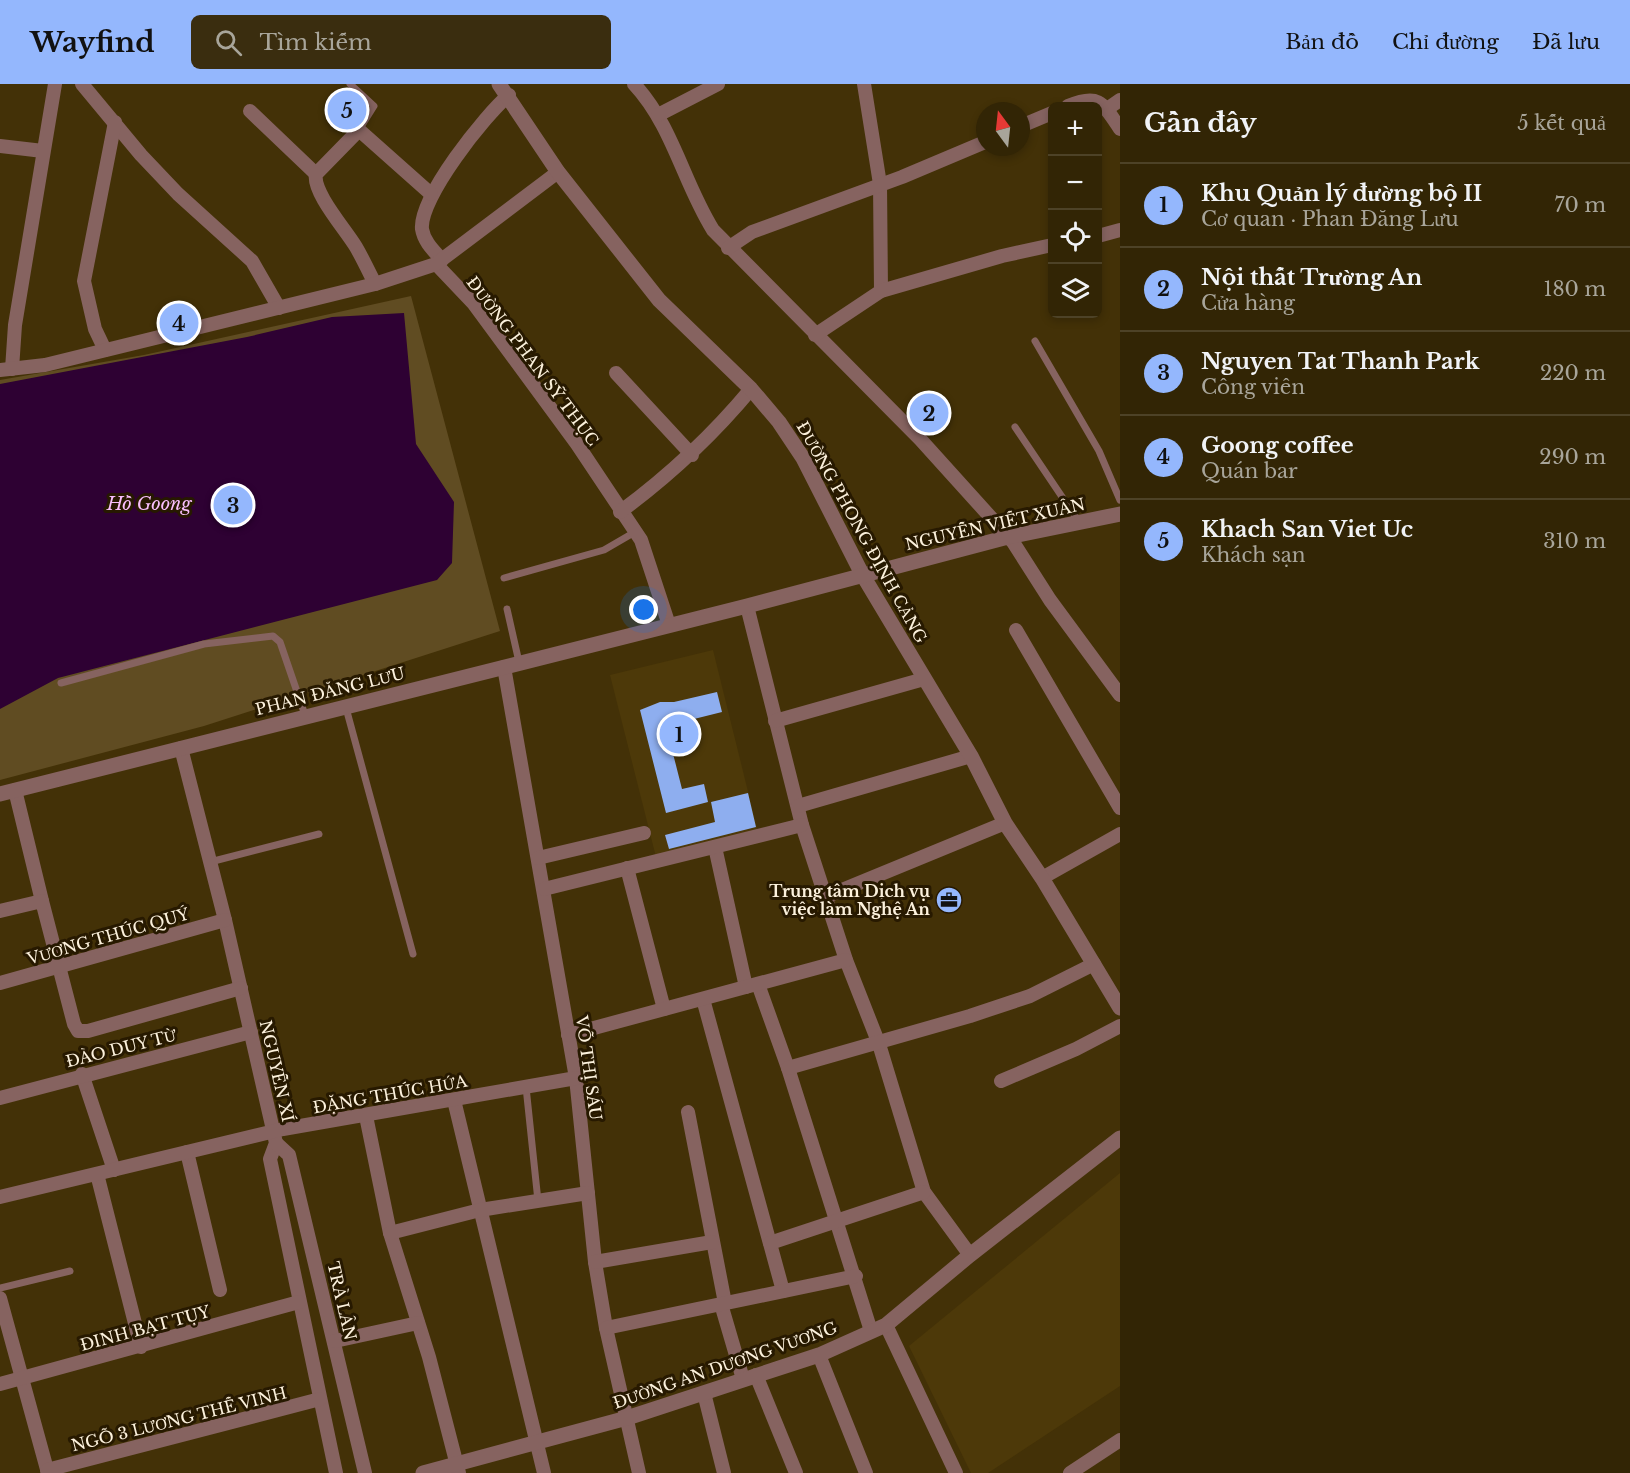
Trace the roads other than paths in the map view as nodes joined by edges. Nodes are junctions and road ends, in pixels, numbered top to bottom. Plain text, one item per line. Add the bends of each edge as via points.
1 (56, 84) edge
2 (82, 84) edge
3 (350, 84) edge
4 (634, 84) edge
5 (718, 84) edge
6 (866, 85) edge
7 (504, 89) edge
8 (1120, 100) edge
9 (1079, 102) edge
10 (1098, 102) edge
11 (1102, 105) edge
12 (1107, 110) junction
13 (250, 111) dead end
14 (1048, 115) edge
15 (658, 116) junction
16 (1030, 122) edge
17 (115, 123) junction
18 (1120, 129) edge
19 (359, 130) junction
20 (0, 146) edge
21 (976, 146) edge
22 (43, 151) junction
23 (558, 172) junction
24 (316, 174) junction
25 (880, 184) junction
26 (431, 194) junction
27 (1120, 230) edge
28 (1102, 235) edge
29 (1048, 246) edge
30 (728, 248) junction
31 (439, 262) junction
32 (375, 284) junction
33 (881, 291) junction
34 (279, 308) junction
35 (815, 335) junction
36 (1035, 341) dead end
37 (105, 350) junction
38 (6, 370) edge
39 (616, 373) dead end
40 (751, 389) junction
41 (1016, 427) dead end
42 (692, 455) junction
43 (1120, 500) edge
44 (620, 512) junction
45 (1120, 514) edge
46 (1079, 522) junction
47 (635, 532) junction
48 (1008, 537) junction
49 (862, 574) junction
50 (504, 578) dead end
51 (747, 606) junction
52 (507, 609) dead end
53 (669, 625) junction
54 (1016, 630) dead end
55 (519, 662) junction
56 (504, 667) junction
57 (924, 679) junction
58 (61, 683) dead end
59 (1120, 695) edge
60 (346, 705) junction
61 (305, 715) junction
62 (775, 721) junction
63 (181, 748) junction
64 (971, 756) junction
65 (7, 792) edge
66 (798, 806) junction
67 (1120, 808) edge
68 (1005, 823) junction
69 (802, 825) junction
70 (644, 833) dead end
71 (319, 834) dead end
72 (1120, 834) edge
73 (715, 847) junction
74 (538, 858) junction
75 (210, 862) junction
76 (627, 868) junction
77 (1042, 878) junction
78 (544, 889) junction
79 (825, 897) junction
80 (42, 901) junction
81 (0, 911) edge
82 (225, 920) junction
83 (413, 954) dead end
84 (846, 960) junction
85 (1094, 964) junction
86 (60, 967) junction
87 (0, 983) edge
88 (752, 985) junction
89 (241, 988) junction
90 (703, 999) junction
91 (1120, 1008) edge
92 (664, 1009) junction
93 (1120, 1026) edge
94 (251, 1032) junction
95 (568, 1035) junction
96 (879, 1044) junction
97 (788, 1068) junction
98 (82, 1074) junction
99 (576, 1078) junction
100 (1001, 1081) dead end
101 (526, 1087) junction
102 (0, 1098) edge
103 (454, 1100) junction
104 (688, 1112) dead end
105 (366, 1116) junction
106 (275, 1137) junction
107 (1120, 1138) edge
108 (187, 1152) junction
109 (114, 1170) junction
110 (97, 1174) junction
111 (924, 1192) junction
112 (588, 1193) junction
113 (0, 1197) edge
114 (538, 1201) junction
115 (480, 1210) junction
116 (838, 1222) junction
117 (390, 1233) junction
118 (712, 1242) junction
119 (770, 1243) junction
120 (970, 1255) junction
121 (595, 1262) junction
122 (70, 1271) dead end
123 (856, 1276) junction
124 (0, 1288) edge
125 (220, 1290) dead end
126 (783, 1291) junction
127 (0, 1298) edge
128 (298, 1302) junction
129 (723, 1304) junction
130 (418, 1323) junction
131 (886, 1325) junction
132 (606, 1328) junction
133 (871, 1331) junction
134 (335, 1341) junction
135 (141, 1347) junction
136 (819, 1354) junction
137 (749, 1377) junction
138 (22, 1378) junction
139 (0, 1384) edge
140 (704, 1393) junction
141 (320, 1399) junction
142 (627, 1418) junction
143 (1120, 1440) edge
144 (537, 1444) junction
145 (458, 1469) edge
146 (47, 1471) edge
147 (336, 1473) edge
148 (365, 1473) edge
149 (423, 1473) edge
150 (544, 1473) edge
151 (639, 1473) edge
152 (724, 1473) edge
153 (796, 1473) edge
154 (866, 1473) edge
155 (956, 1473) edge
156 (1070, 1473) edge

1 - 22 street
2 - 17 street
3 - 19 lane via 374,106
4 - 15 street
5 - 15 street
6 - 25 street
7 - 23 street, ĐƯỜNG PHONG ĐỊNH CẢNG
7 - 26 street
8 - 12 street
9 - 10 street via 1088,99
11 - 12 street
12 - 18 street
13 - 24 street
14 - 16 street
15 - 30 street via 669,133 698,208
17 - 34 street via 178,194 252,261
17 - 37 street via 84,281 95,328
19 - 24 street
19 - 26 street
20 - 22 street
21 - 25 street
22 - 38 street
23 - 31 street
23 - 40 street, ĐƯỜNG PHONG ĐỊNH CẢNG via 659,300
24 - 32 street via 322,196
25 - 30 street via 752,232
25 - 33 street
26 - 31 street, ĐƯỜNG PHAN SỸ THỤC via 422,230
27 - 28 street
29 - 33 street via 1002,255
30 - 35 street
31 - 32 street
31 - 44 street, ĐƯỜNG PHAN SỸ THỤC via 577,444
32 - 34 street
33 - 35 street
34 - 37 street
35 - 48 street via 920,439
36 - 43 lane via 1099,451
37 - 38 street
39 - 42 street
40 - 42 street
40 - 49 street, ĐƯỜNG PHONG ĐỊNH CẢNG via 803,458
41 - 46 lane
42 - 44 street
44 - 47 street, ĐƯỜNG PHAN SỸ THỤC
45 - 46 street, NGUYỄN VIẾT XUÂN
46 - 48 street, NGUYỄN VIẾT XUÂN
47 - 50 lane via 604,550
47 - 53 street, ĐƯỜNG PHAN SỸ THỤC
48 - 49 street, NGUYỄN VIẾT XUÂN
48 - 59 street via 1092,661
49 - 51 street, NGUYỄN VIẾT XUÂN
49 - 57 street, ĐƯỜNG PHONG ĐỊNH CẢNG
51 - 53 street, NGUYỄN VIẾT XUÂN
51 - 62 street
52 - 55 lane
53 - 55 street, PHAN ĐĂNG LƯU
54 - 67 street
55 - 56 street, PHAN ĐĂNG LƯU
56 - 60 street, PHAN ĐĂNG LƯU
56 - 74 street, VÕ THỊ SÁU
57 - 62 street
57 - 64 street, ĐƯỜNG PHONG ĐỊNH CẢNG
58 - 61 lane via 204,644 273,636 280,642
60 - 61 street, PHAN ĐĂNG LƯU
60 - 83 lane
61 - 63 street, PHAN ĐĂNG LƯU
62 - 66 street
63 - 65 street, PHAN ĐĂNG LƯU
63 - 75 street, NGUYỄN XÍ
64 - 66 street
64 - 68 street, ĐƯỜNG PHONG ĐỊNH CẢNG
65 - 80 street
66 - 69 street
68 - 77 street, ĐƯỜNG PHONG ĐỊNH CẢNG
68 - 79 street
69 - 73 street
69 - 79 street
70 - 74 street
71 - 75 lane
72 - 77 street
73 - 76 street
73 - 88 street
74 - 78 street, VÕ THỊ SÁU
75 - 82 street, NGUYỄN XÍ
76 - 78 street
76 - 92 street
77 - 85 street, ĐƯỜNG PHONG ĐỊNH CẢNG
78 - 95 street, VÕ THỊ SÁU
79 - 84 street
80 - 81 street
80 - 86 street
82 - 86 street, VƯƠNG THÚC QUÝ
82 - 89 street, NGUYỄN XÍ
84 - 88 street
84 - 96 street
85 - 91 street, ĐƯỜNG PHONG ĐỊNH CẢNG
85 - 96 street via 1030,996
86 - 87 street, VƯƠNG THÚC QUÝ
86 - 89 street via 74,1024 83,1032
88 - 90 street
88 - 97 street
89 - 94 street, NGUYỄN XÍ
90 - 92 street
90 - 119 street
92 - 95 street
93 - 100 street
94 - 98 street, ĐÀO DUY TỪ
94 - 106 street, NGUYỄN XÍ
95 - 99 street, VÕ THỊ SÁU
96 - 97 street
96 - 111 street
97 - 116 street
98 - 102 street, ĐÀO DUY TỪ
98 - 109 street
99 - 101 street, ĐẶNG THÚC HỨA
99 - 112 street, VÕ THỊ SÁU
101 - 103 street, ĐẶNG THÚC HỨA
101 - 114 lane
103 - 105 street, ĐẶNG THÚC HỨA
103 - 115 street
104 - 118 street
105 - 106 street, ĐẶNG THÚC HỨA
105 - 117 street
106 - 108 street, ĐẶNG THÚC HỨA
106 - 128 street, NGUYỄN XÍ via 270,1159
106 - 134 street, TRÀ LÂN via 290,1155
107 - 120 street, ĐƯỜNG AN DƯƠNG VƯƠNG
108 - 109 street, ĐẶNG THÚC HỨA
108 - 125 street
109 - 110 street, ĐẶNG THÚC HỨA
110 - 113 street, ĐẶNG THÚC HỨA
110 - 135 street
111 - 116 street
111 - 120 street
112 - 114 street
112 - 121 street, VÕ THỊ SÁU
114 - 115 street
115 - 117 street
115 - 144 street
116 - 119 street
116 - 123 street
117 - 130 street
118 - 121 street
118 - 129 street
119 - 126 street
120 - 131 street, ĐƯỜNG AN DƯƠNG VƯƠNG
121 - 132 street, VÕ THỊ SÁU
122 - 124 lane
123 - 126 street
123 - 133 street
126 - 129 street
127 - 138 street
128 - 135 street, ĐINH BẠT TỤY
128 - 141 street, NGUYỄN XÍ
129 - 132 street
129 - 137 street
130 - 134 street
130 - 145 street
131 - 133 street, ĐƯỜNG AN DƯƠNG VƯƠNG
131 - 155 street
132 - 142 street, VÕ THỊ SÁU
133 - 136 street, ĐƯỜNG AN DƯƠNG VƯƠNG
134 - 148 street, TRÀ LÂN
135 - 138 street, ĐINH BẠT TỤY
136 - 137 street, ĐƯỜNG AN DƯƠNG VƯƠNG
136 - 154 street
137 - 140 street, ĐƯỜNG AN DƯƠNG VƯƠNG
137 - 153 street
138 - 139 street, ĐINH BẠT TỤY
138 - 146 street
140 - 142 street, ĐƯỜNG AN DƯƠNG VƯƠNG
140 - 152 street
141 - 146 street, NGÕ 3 LƯƠNG THẾ VINH
141 - 147 street, NGUYỄN XÍ
142 - 144 street, ĐƯỜNG AN DƯƠNG VƯƠNG
142 - 151 street, VÕ THỊ SÁU
143 - 156 street
144 - 145 street, ĐƯỜNG AN DƯƠNG VƯƠNG
144 - 150 street
145 - 149 street, ĐƯỜNG AN DƯƠNG VƯƠNG

